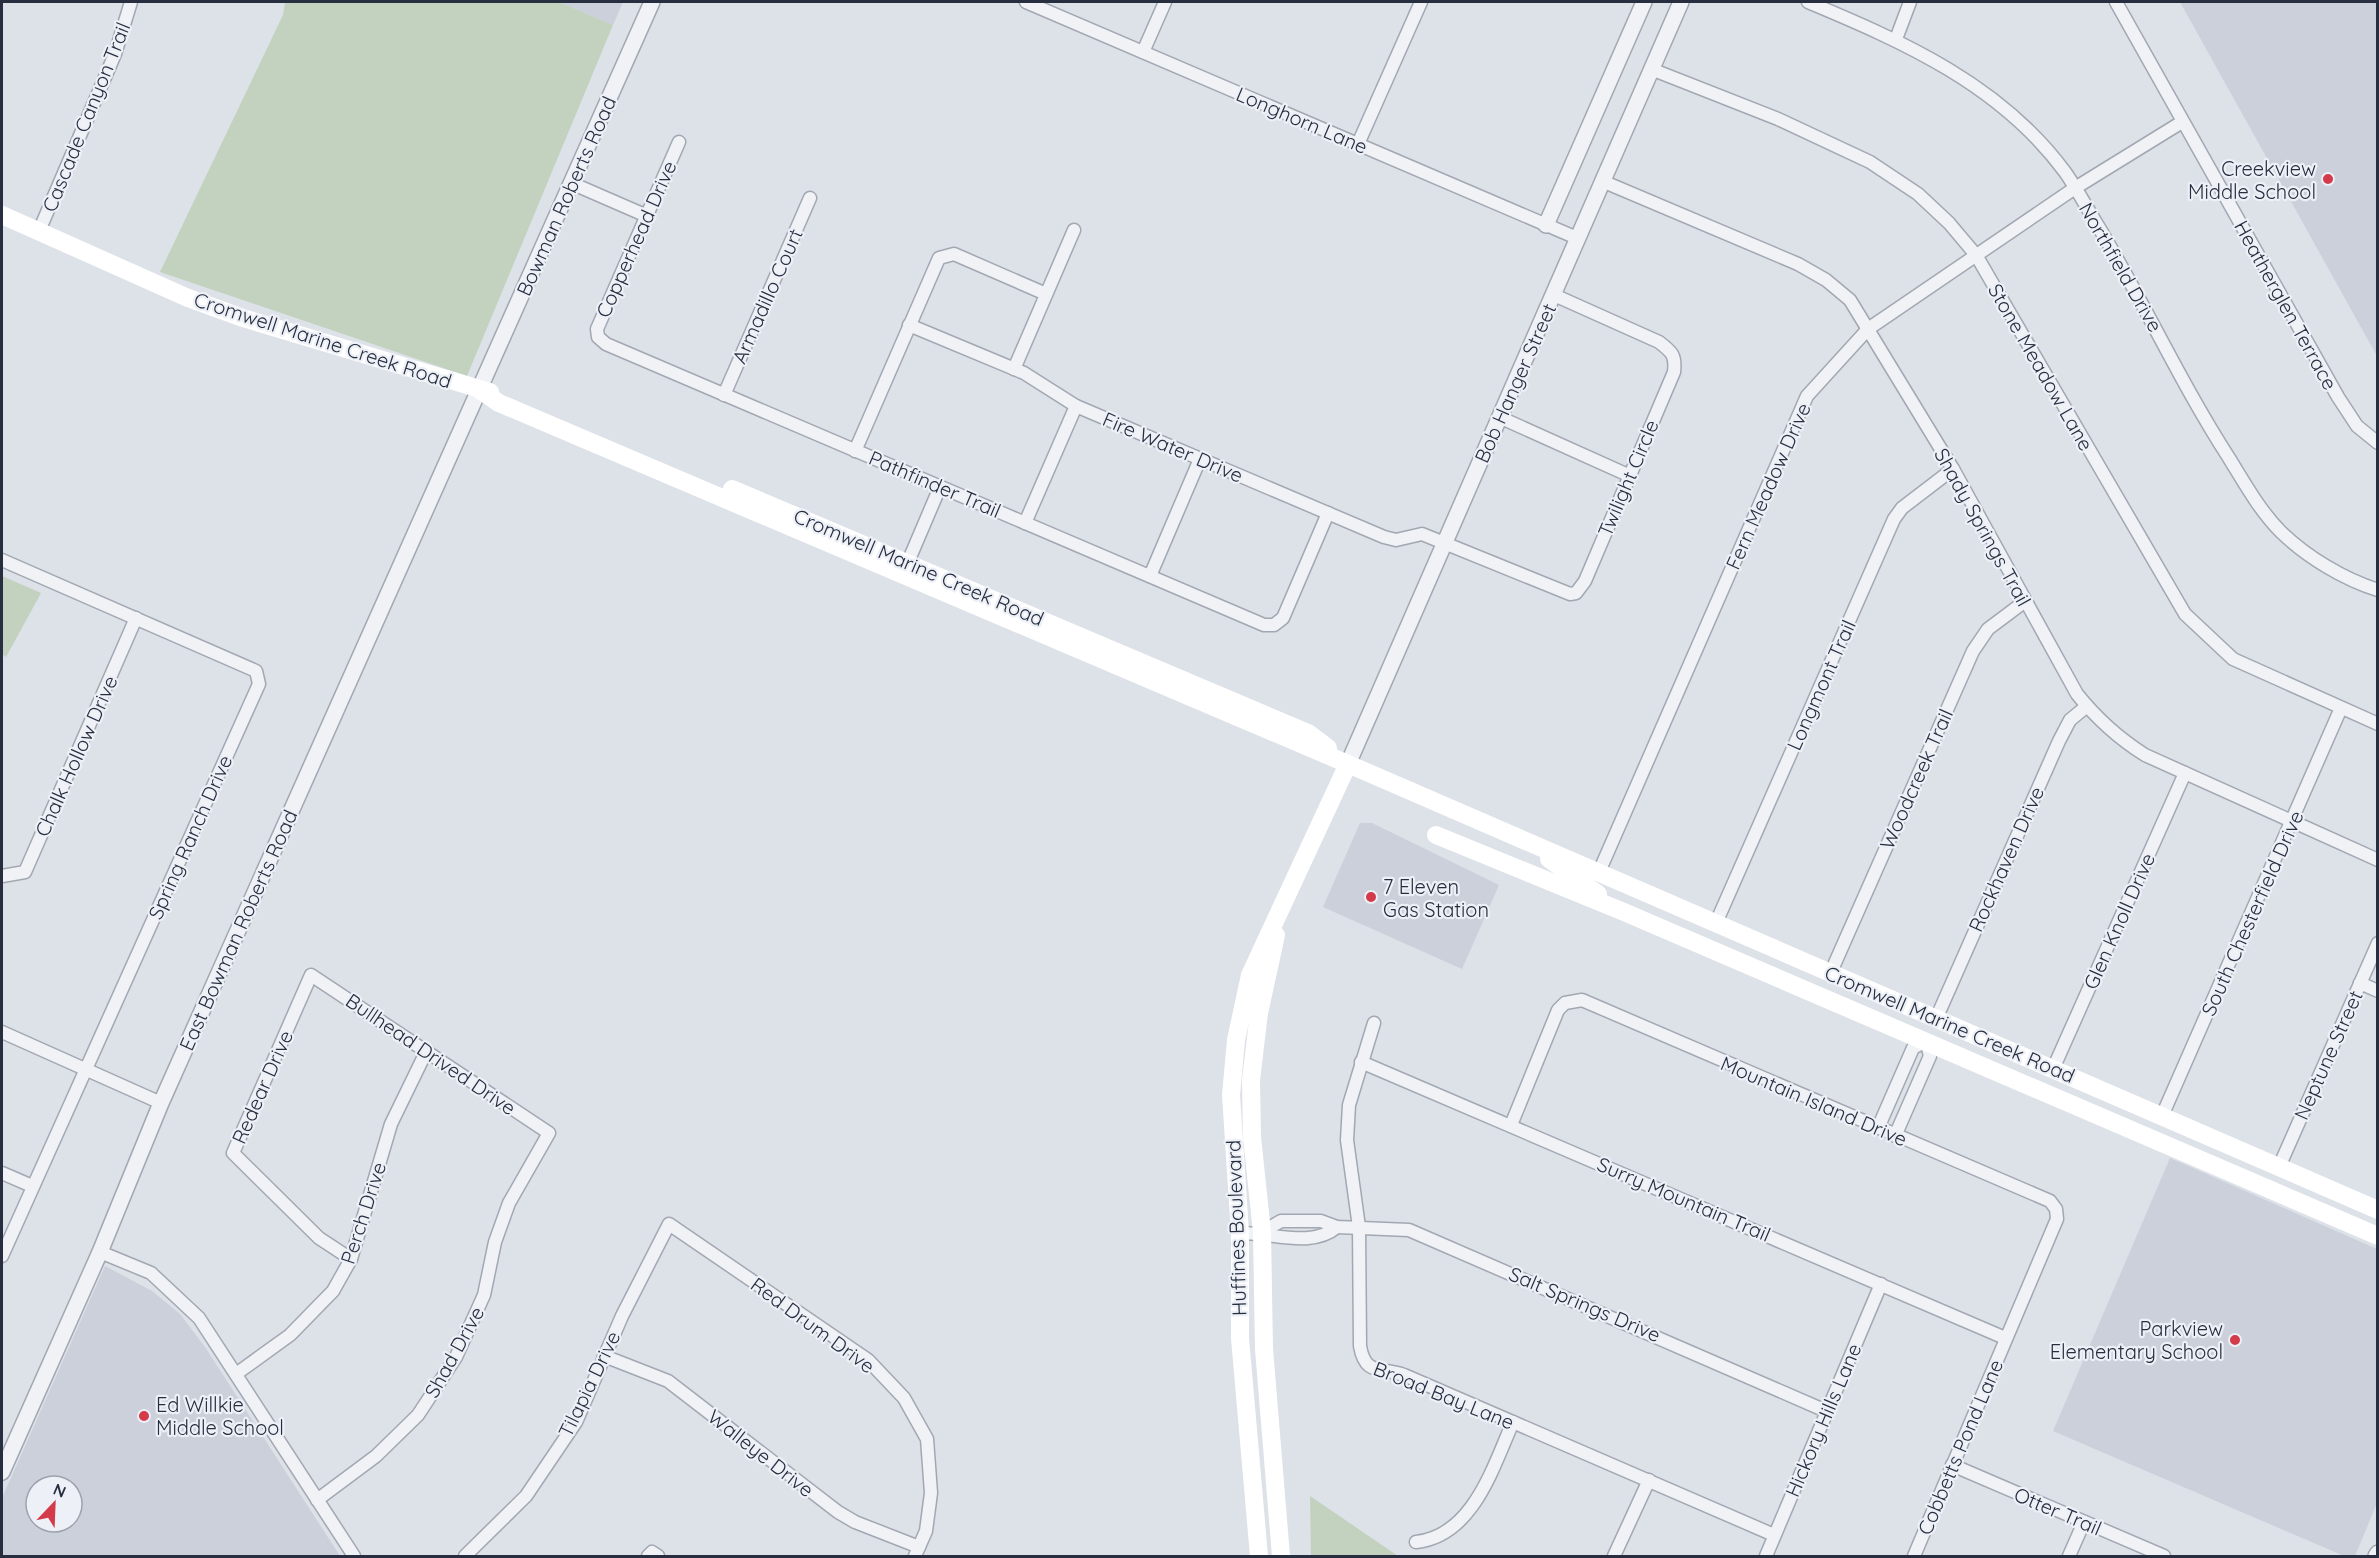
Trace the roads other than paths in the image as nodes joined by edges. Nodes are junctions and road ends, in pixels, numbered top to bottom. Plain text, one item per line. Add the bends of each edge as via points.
1 (131, 2) edge
2 (651, 2) edge
3 (1026, 2) edge
4 (1165, 2) edge
5 (1421, 2) edge
6 (1644, 2) edge
7 (1681, 2) edge
8 (1808, 2) edge
9 (1910, 2) edge
10 (2116, 2) edge
11 (1896, 39) junction
12 (1143, 52) junction
13 (1651, 69) junction
14 (2182, 122) junction
15 (679, 142) dead end
16 (1358, 144) junction
17 (1602, 181) junction
18 (571, 183) junction
19 (2075, 188) junction
20 (810, 198) dead end
21 (2, 215) edge
22 (647, 216) junction
23 (1546, 225) junction
24 (1074, 230) dead end
25 (39, 231) junction
26 (1577, 238) junction
27 (1976, 255) junction
28 (1046, 294) junction
29 (1554, 295) junction
30 (909, 325) junction
31 (1868, 329) junction
32 (598, 337) joint
33 (1014, 369) junction
34 (480, 390) junction
35 (724, 395) junction
36 (1076, 406) junction
37 (1499, 417) junction
38 (2378, 443) edge
39 (855, 451) junction
40 (1200, 459) junction
41 (1953, 469) junction
42 (1628, 475) junction
43 (940, 487) junction
44 (1328, 513) junction
45 (1025, 523) junction
46 (1444, 542) junction
47 (2, 560) edge
48 (908, 562) junction
49 (1150, 576) junction
50 (2378, 590) edge
51 (2024, 602) junction
52 (136, 618) junction
53 (2087, 706) junction
54 (2341, 708) junction
55 (2378, 724) edge
56 (1348, 764) junction
57 (2185, 774) junction
58 (2293, 822) junction
59 (1436, 835) dead end
60 (1521, 839) junction
61 (2378, 860) edge
62 (1599, 872) junction
63 (2, 876) edge
64 (1282, 909) junction
65 (1624, 912) junction
66 (1716, 923) junction
67 (2378, 943) edge
68 (1831, 972) junction
69 (312, 975) joint
70 (2360, 983) junction
71 (2378, 991) edge
72 (1936, 1019) junction
73 (1374, 1023) dead end
74 (2, 1032) edge
75 (1926, 1041) junction
76 (427, 1050) junction
77 (1361, 1062) junction
78 (86, 1069) junction
79 (2053, 1069) junction
80 (161, 1103) junction
81 (2162, 1116) junction
82 (1511, 1125) junction
83 (1878, 1128) junction
84 (549, 1133) joint
85 (1895, 1136) junction
86 (2279, 1167) junction
87 (2, 1173) edge
88 (32, 1186) junction
89 (2270, 1189) junction
90 (2378, 1210) edge
91 (669, 1224) joint
92 (1359, 1227) junction
93 (1262, 1232) junction
94 (1240, 1233) junction
95 (2378, 1236) edge
96 (100, 1252) junction
97 (2, 1256) edge
98 (351, 1259) junction
99 (1881, 1284) junction
100 (2006, 1338) junction
101 (604, 1356) junction
102 (236, 1374) junction
103 (1826, 1411) junction
104 (1513, 1422) junction
105 (1952, 1465) junction
106 (2, 1468) edge
107 (1649, 1480) junction
108 (317, 1500) junction
109 (2084, 1522) junction
110 (1774, 1535) junction
111 (1416, 1542) dead end
112 (917, 1552) edge
113 (354, 1557) edge
114 (465, 1557) edge
115 (648, 1557) edge
116 (658, 1557) edge
117 (1258, 1557) edge
118 (1281, 1557) edge
119 (1614, 1557) edge
120 (1766, 1557) edge
121 (1914, 1557) edge
122 (2069, 1557) edge
123 (2164, 1557) edge

1 - 25 street, Cascade Canyon Trail via 115,54
2 - 18 street, Bowman Roberts Road
3 - 12 street, Longhorn Lane
4 - 12 street
5 - 16 street
6 - 23 street
7 - 13 street, Bob Hanger Street
8 - 11 street, Northfield Drive
9 - 11 street
10 - 14 street, Heatherglen Terrace
11 - 19 street, Northfield Drive via 1984,92 2029,130
12 - 16 street, Longhorn Lane
13 - 17 street, Bob Hanger Street
13 - 27 street, Stone Meadow Lane via 1778,119 1870,162 1918,194
14 - 19 street, Fern Meadow Drive
14 - 38 street, Heatherglen Terrace via 2338,397 2357,426
15 - 22 street, Copperhead Drive
16 - 23 street, Longhorn Lane
17 - 26 street, Bob Hanger Street
17 - 31 street, Shady Springs Trail via 1798,264 1850,300
18 - 22 street
18 - 34 street, Bowman Roberts Road
19 - 27 street, Fern Meadow Drive
19 - 50 street, Northfield Drive via 2215,437 2265,515 2295,544 2330,568
20 - 35 street, Armadillo Court
21 - 25 main road, Cromwell Marine Creek Road
22 - 32 street, Copperhead Drive via 597,329
23 - 26 street, Longhorn Lane
24 - 28 street
25 - 34 main road, Cromwell Marine Creek Road via 221,310
26 - 29 street, Bob Hanger Street
27 - 31 street, Fern Meadow Drive
27 - 54 street, Stone Meadow Lane via 2185,614 2233,659
28 - 30 street via 954,255 943,255 936,262
28 - 33 street
29 - 37 street, Bob Hanger Street
29 - 42 street, Twilight Circle via 1659,342 1676,358 1674,372
30 - 33 street, Fire Water Drive
30 - 39 street
31 - 41 street, Shady Springs Trail
31 - 62 street, Fern Meadow Drive via 1807,396
32 - 35 street, Pathfinder Trail via 606,344
33 - 36 street, Fire Water Drive
34 - 48 main road, Cromwell Marine Creek Road via 502,393
34 - 56 main road, Cromwell Marine Creek Road via 499,404
34 - 80 street, East Bowman Roberts Road
35 - 39 street, Pathfinder Trail
36 - 40 street, Fire Water Drive
36 - 45 street
37 - 42 street
37 - 46 street, Bob Hanger Street
39 - 43 street, Pathfinder Trail
40 - 44 street, Fire Water Drive
40 - 49 street
41 - 51 street, Shady Springs Trail
41 - 66 street, Longmont Trail via 1902,508 1894,519
42 - 46 street, Twilight Circle via 1585,581 1576,592 1564,593
43 - 45 street, Pathfinder Trail
43 - 48 street
44 - 46 street, Fire Water Drive via 1388,539 1422,534
44 - 49 street, Pathfinder Trail via 1283,618 1275,625 1264,625
45 - 49 street, Pathfinder Trail
46 - 56 street, Bob Hanger Street
47 - 52 street, Spring Ranch Drive
48 - 56 main road, Cromwell Marine Creek Road via 1308,733
51 - 53 street, Shady Springs Trail
51 - 68 street, Woodcreek Trail via 1988,630 1973,651
52 - 63 street, Chalk Hollow Drive via 25,872
52 - 78 street, Spring Ranch Drive via 256,671 260,684
53 - 57 street, Shady Springs Trail via 2120,740
53 - 72 street, Rockhaven Drive via 2070,720 2059,741
54 - 55 street, Stone Meadow Lane
54 - 58 street, South Chesterfield Drive
56 - 60 main road, Cromwell Marine Creek Road
56 - 64 main road, Huffines Boulevard
57 - 58 street, Shady Springs Trail
57 - 79 street, Glen Knoll Drive
58 - 61 street, Shady Springs Trail
58 - 81 street, South Chesterfield Drive
59 - 65 main road, Cromwell Marine Creek Road
60 - 62 main road, Cromwell Marine Creek Road
60 - 65 main road, Cromwell Marine Creek Road
62 - 66 main road, Cromwell Marine Creek Road
64 - 93 main road, Huffines Boulevard via 1259,1013 1251,1080 1252,1137
64 - 94 main road, Huffines Boulevard via 1250,975 1236,1040 1231,1095
65 - 75 main road, Cromwell Marine Creek Road
66 - 68 main road, Cromwell Marine Creek Road
67 - 70 street, Neptune Street
68 - 72 main road, Cromwell Marine Creek Road
69 - 76 street, Bullhead Drived Drive
69 - 98 street, Redear Drive via 233,1153 319,1238
70 - 71 street
70 - 86 street, Neptune Street
72 - 75 main road
72 - 79 main road, Cromwell Marine Creek Road
73 - 77 street, Broad Bay Lane
74 - 78 street
75 - 83 street via 1913,1048
75 - 85 street via 1930,1056
75 - 89 main road, Cromwell Marine Creek Road
76 - 84 street, Bullhead Drived Drive
76 - 98 street, Perch Drive via 391,1124
77 - 82 street, Surry Mountain Trail
77 - 92 street, Broad Bay Lane via 1349,1105 1347,1140
78 - 80 street
78 - 88 street, Spring Ranch Drive
79 - 81 main road, Cromwell Marine Creek Road
80 - 96 street, East Bowman Roberts Road
81 - 86 main road, Cromwell Marine Creek Road
82 - 83 street, Mountain Island Drive via 1558,1010 1573,1000 1593,1004
82 - 99 street, Surry Mountain Trail
83 - 85 street, Mountain Island Drive
84 - 108 street, Shad Drive via 508,1203 484,1295 456,1357 418,1414 376,1456
85 - 100 street, Mountain Island Drive via 2050,1201 2056,1209 2057,1219
86 - 89 main road
86 - 90 main road, Cromwell Marine Creek Road
87 - 88 street
88 - 97 street, Spring Ranch Drive
89 - 95 main road, Cromwell Marine Creek Road
91 - 101 street, Tilapia Drive
91 - 112 street, Red Drum Drive via 868,1360 904,1398 927,1439 931,1493 926,1531
92 - 93 street, Salt Springs Drive via 1337,1227 1321,1221 1281,1221
92 - 103 street, Salt Springs Drive via 1409,1230 1428,1236
92 - 104 street, Broad Bay Lane via 1360,1346 1364,1362 1368,1367 1404,1375
93 - 94 street, Salt Springs Drive
93 - 118 main road, Huffines Boulevard via 1264,1349
94 - 117 main road, Huffines Boulevard via 1243,1399
96 - 102 street via 151,1273 199,1318
96 - 106 street, East Bowman Roberts Road
98 - 102 street, Perch Drive via 333,1291 297,1328
99 - 100 street, Surry Mountain Trail
99 - 103 street, Hickory Hills Lane
100 - 105 street, Cobbetts Pond Lane
101 - 112 street, Walleye Drive via 668,1381 855,1522
101 - 114 street, Tilapia Drive via 576,1422 526,1496
102 - 108 street
103 - 110 street, Hickory Hills Lane
104 - 107 street, Broad Bay Lane
104 - 111 street via 1486,1484 1466,1513 1452,1529 1433,1540
105 - 109 street, Otter Trail
105 - 121 street, Cobbetts Pond Lane
107 - 110 street, Broad Bay Lane
107 - 119 street
108 - 113 street
109 - 122 street
109 - 123 street, Otter Trail
110 - 120 street, Hickory Hills Lane
115 - 116 street via 652,1552

